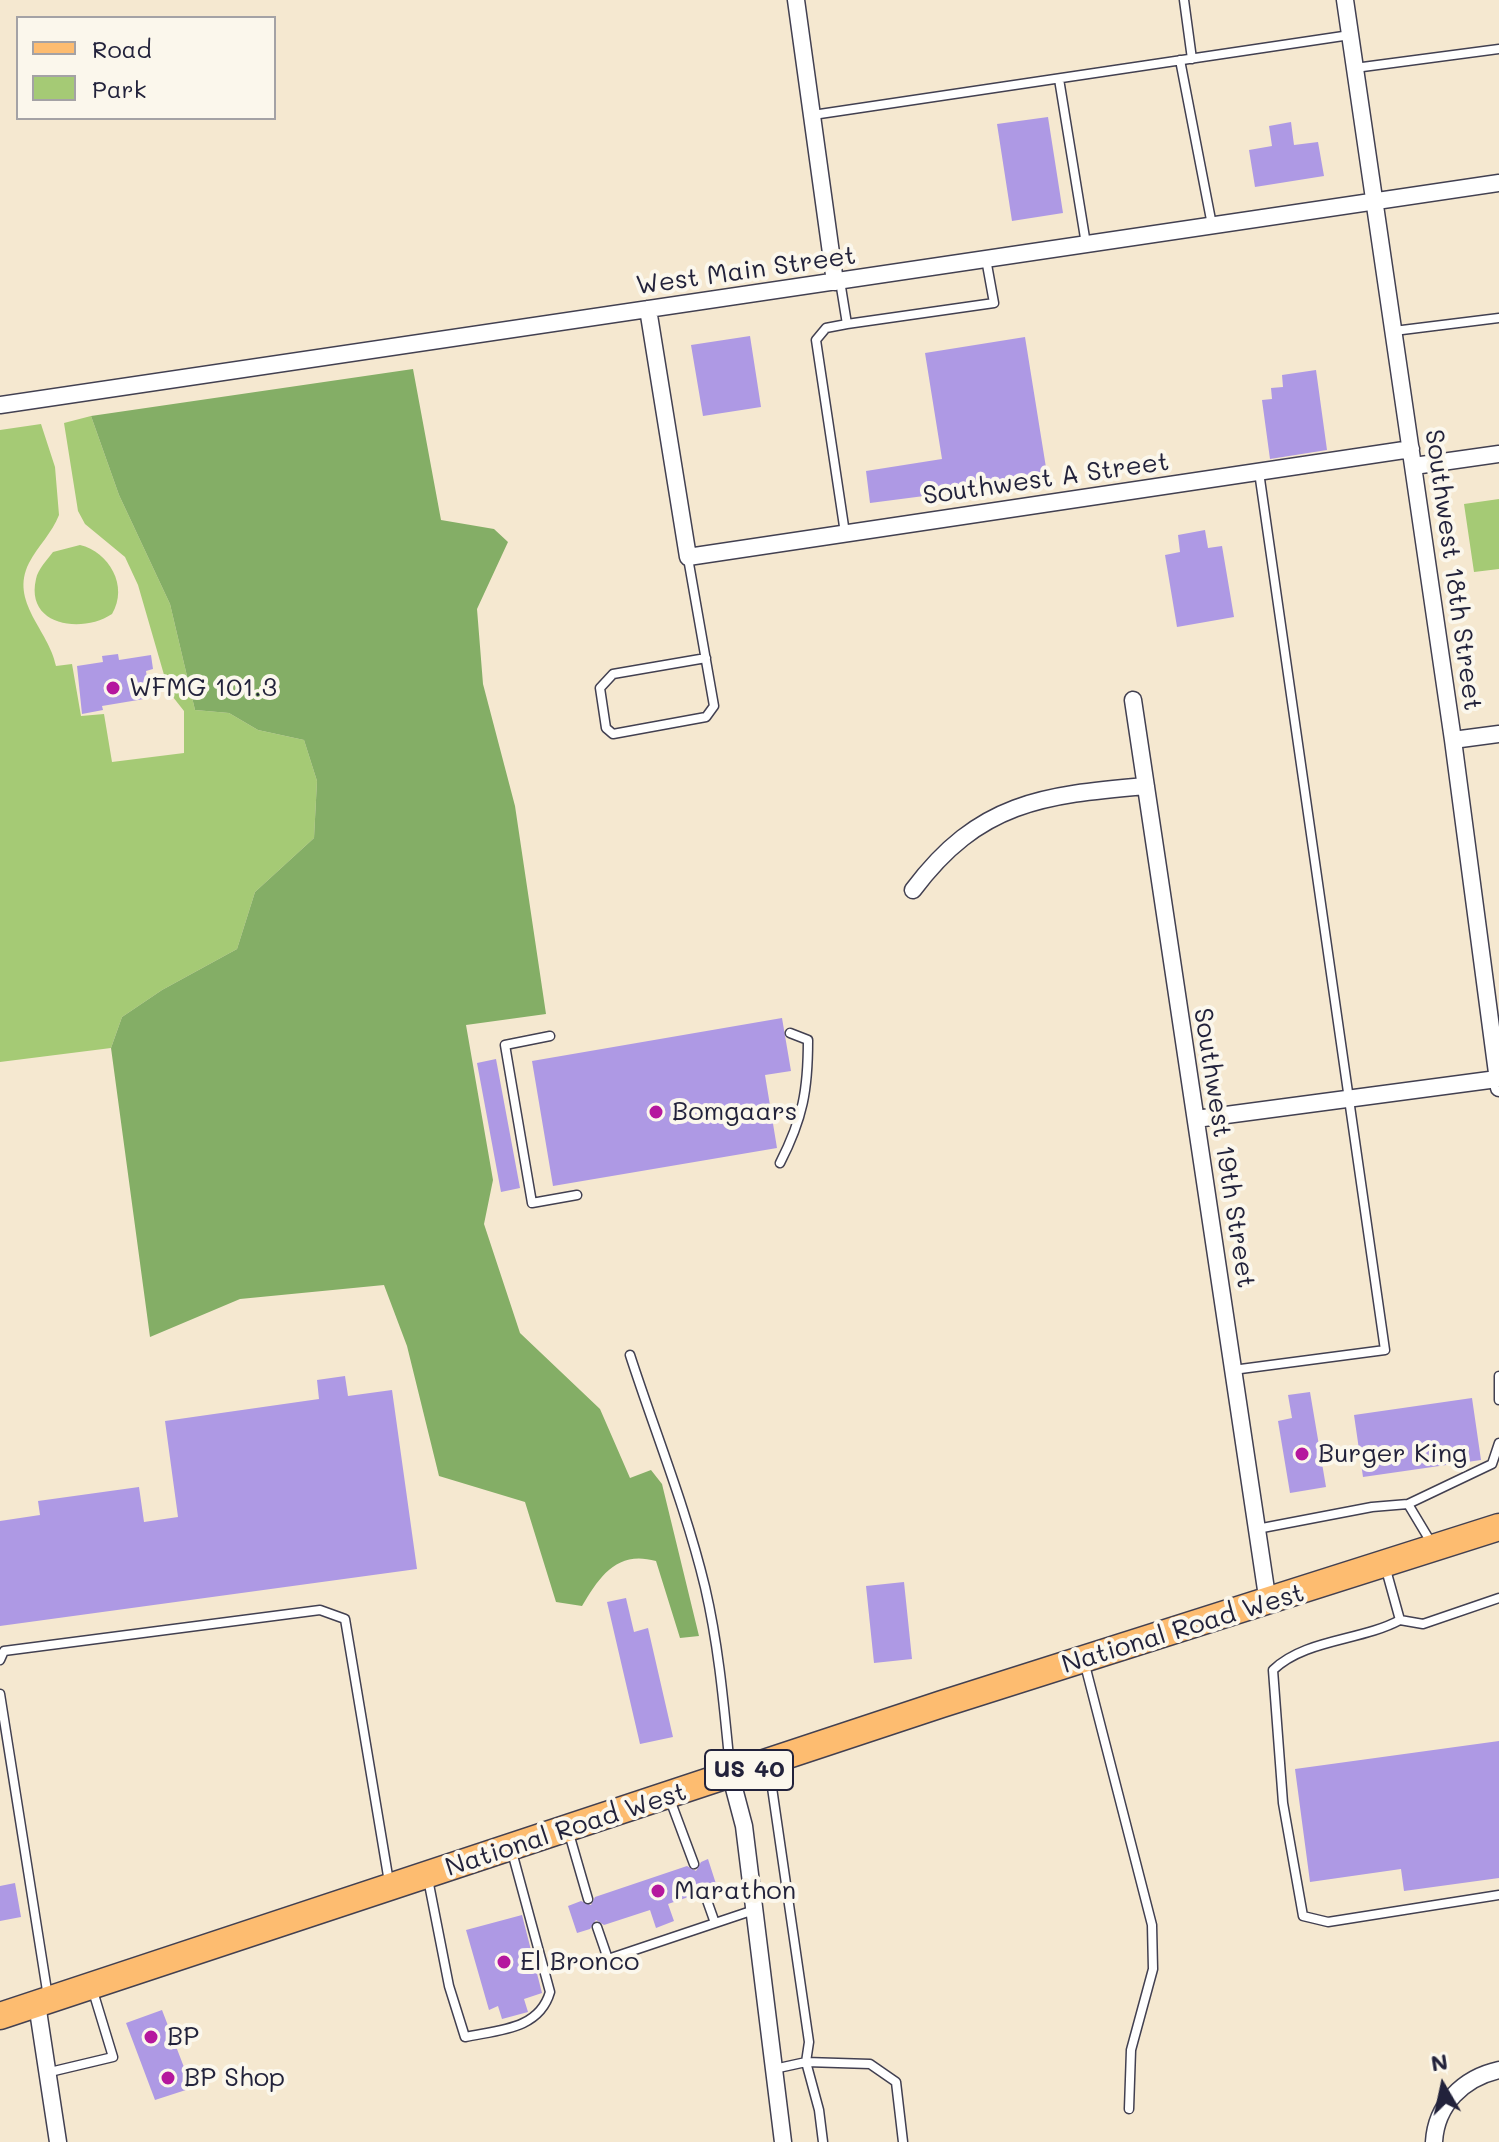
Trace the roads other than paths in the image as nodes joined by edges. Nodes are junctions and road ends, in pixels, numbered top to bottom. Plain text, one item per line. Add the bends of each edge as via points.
1 (796, 0) edge
2 (1184, 0) edge
3 (1345, 0) edge
4 (1351, 35) junction
5 (1499, 49) edge
6 (1192, 59) junction
7 (1180, 60) junction
8 (1355, 68) junction
9 (1059, 79) junction
10 (813, 115) junction
11 (1499, 183) edge
12 (1375, 202) junction
13 (1212, 226) junction
14 (1086, 245) junction
15 (986, 259) junction
16 (838, 281) junction
17 (648, 309) junction
18 (1499, 318) edge
19 (847, 324) junction
20 (1394, 331) junction
21 (0, 405) edge
22 (1499, 454) edge
23 (1412, 458) junction
24 (1259, 472) junction
25 (845, 533) junction
26 (688, 557) junction
27 (706, 658) junction
28 (1133, 700) dead end
29 (1499, 734) edge
30 (1453, 740) junction
31 (1146, 786) junction
32 (913, 890) dead end
33 (790, 1033) dead end
34 (550, 1036) dead end
35 (1498, 1084) edge
36 (1349, 1099) junction
37 (1196, 1119) junction
38 (780, 1163) dead end
39 (577, 1195) dead end
40 (630, 1355) dead end
41 (1233, 1370) junction
42 (1499, 1376) edge
43 (1499, 1400) edge
44 (1499, 1443) edge
45 (1408, 1504) junction
46 (1499, 1527) edge
47 (1257, 1529) junction
48 (1434, 1549) junction
49 (1385, 1565) junction
50 (1499, 1598) edge
51 (1268, 1603) junction
52 (1400, 1620) junction
53 (0, 1660) edge
54 (1083, 1660) junction
55 (0, 1694) edge
56 (768, 1764) junction
57 (731, 1777) junction
58 (669, 1797) junction
59 (568, 1829) junction
60 (510, 1848) junction
61 (694, 1864) dead end
62 (427, 1875) junction
63 (390, 1887) junction
64 (704, 1892) dead end
65 (1499, 1895) edge
66 (588, 1899) dead end
67 (754, 1910) junction
68 (715, 1923) junction
69 (597, 1927) dead end
70 (90, 1984) junction
71 (43, 2002) junction
72 (0, 2016) edge
73 (806, 2062) junction
74 (774, 2069) junction
75 (1499, 2070) edge
76 (50, 2072) junction
77 (1129, 2109) dead end
78 (58, 2142) edge
79 (783, 2142) edge
80 (823, 2142) edge
81 (903, 2142) edge
82 (1434, 2142) edge

1 - 10 street
2 - 6 lane
3 - 4 street, Southwest 18th Street
4 - 6 lane
4 - 8 street, Southwest 18th Street
5 - 8 lane
6 - 7 lane
7 - 9 lane
7 - 13 lane
8 - 12 street, Southwest 18th Street
9 - 10 lane
9 - 14 lane
10 - 16 street
11 - 12 street, West Main Street
12 - 13 street, West Main Street
12 - 20 street, Southwest 18th Street
13 - 14 street, West Main Street
14 - 15 street, West Main Street
15 - 16 street, West Main Street
15 - 19 lane via 994,303
16 - 17 street, West Main Street
16 - 19 lane
17 - 21 street, West Main Street
17 - 26 street
18 - 20 lane
19 - 25 lane via 826,328 816,340
20 - 23 street, Southwest 18th Street
22 - 23 street, Southwest A Street
23 - 24 street, Southwest A Street
23 - 30 street, Southwest 18th Street
24 - 25 street, Southwest A Street
24 - 36 lane
25 - 26 street, Southwest A Street
26 - 27 lane
27 - 27 lane via 714,706 706,717 613,734 606,728 600,688 613,674
28 - 31 street, Southwest 19th Street
29 - 30 street
30 - 35 street, Southwest 18th Street
31 - 32 street via 1095,790 997,813 938,856
31 - 37 street, Southwest 19th Street
33 - 38 lane via 808,1040 806,1100
34 - 39 lane via 505,1045 507,1059 532,1203
35 - 36 street
36 - 37 street
36 - 41 lane via 1385,1350
37 - 41 street, Southwest 19th Street
40 - 57 lane via 682,1501 705,1588 720,1663
41 - 47 street, Southwest 19th Street
42 - 43 lane
44 - 45 lane via 1492,1464
45 - 47 lane
45 - 48 lane
46 - 48 main road, National Road West / US 40
47 - 51 street, Southwest 19th Street
48 - 49 main road, National Road West / US 40
49 - 51 main road, National Road West / US 40
49 - 52 lane
50 - 52 lane via 1423,1624
51 - 54 main road, National Road West / US 40
52 - 65 lane via 1378,1632 1287,1655 1273,1670 1283,1803 1303,1916 1328,1922
53 - 63 lane via 4,1651 320,1610 345,1619
54 - 56 main road, National Road West / US 40
54 - 77 lane via 1152,1925 1153,1969 1131,2050
55 - 71 lane
56 - 57 main road, National Road West / US 40
56 - 73 lane via 809,2042
57 - 58 main road, National Road West / US 40
57 - 67 street via 744,1826
58 - 59 main road, National Road West / US 40
58 - 61 lane
59 - 60 main road, National Road West / US 40
59 - 66 lane
60 - 62 main road, National Road West / US 40
60 - 62 lane via 550,1992 539,2015 520,2026 465,2037
62 - 63 main road, National Road West / US 40
63 - 70 main road, National Road West / US 40
64 - 68 lane
67 - 68 lane
67 - 74 street
68 - 69 lane via 608,1959
70 - 71 main road, National Road West / US 40
70 - 76 lane via 113,2057
71 - 72 main road, National Road West / US 40
71 - 76 street
73 - 74 lane
73 - 80 lane
73 - 81 lane via 870,2064 896,2082
74 - 79 street
75 - 82 street via 1477,2077 1448,2101 1434,2129
76 - 78 street

